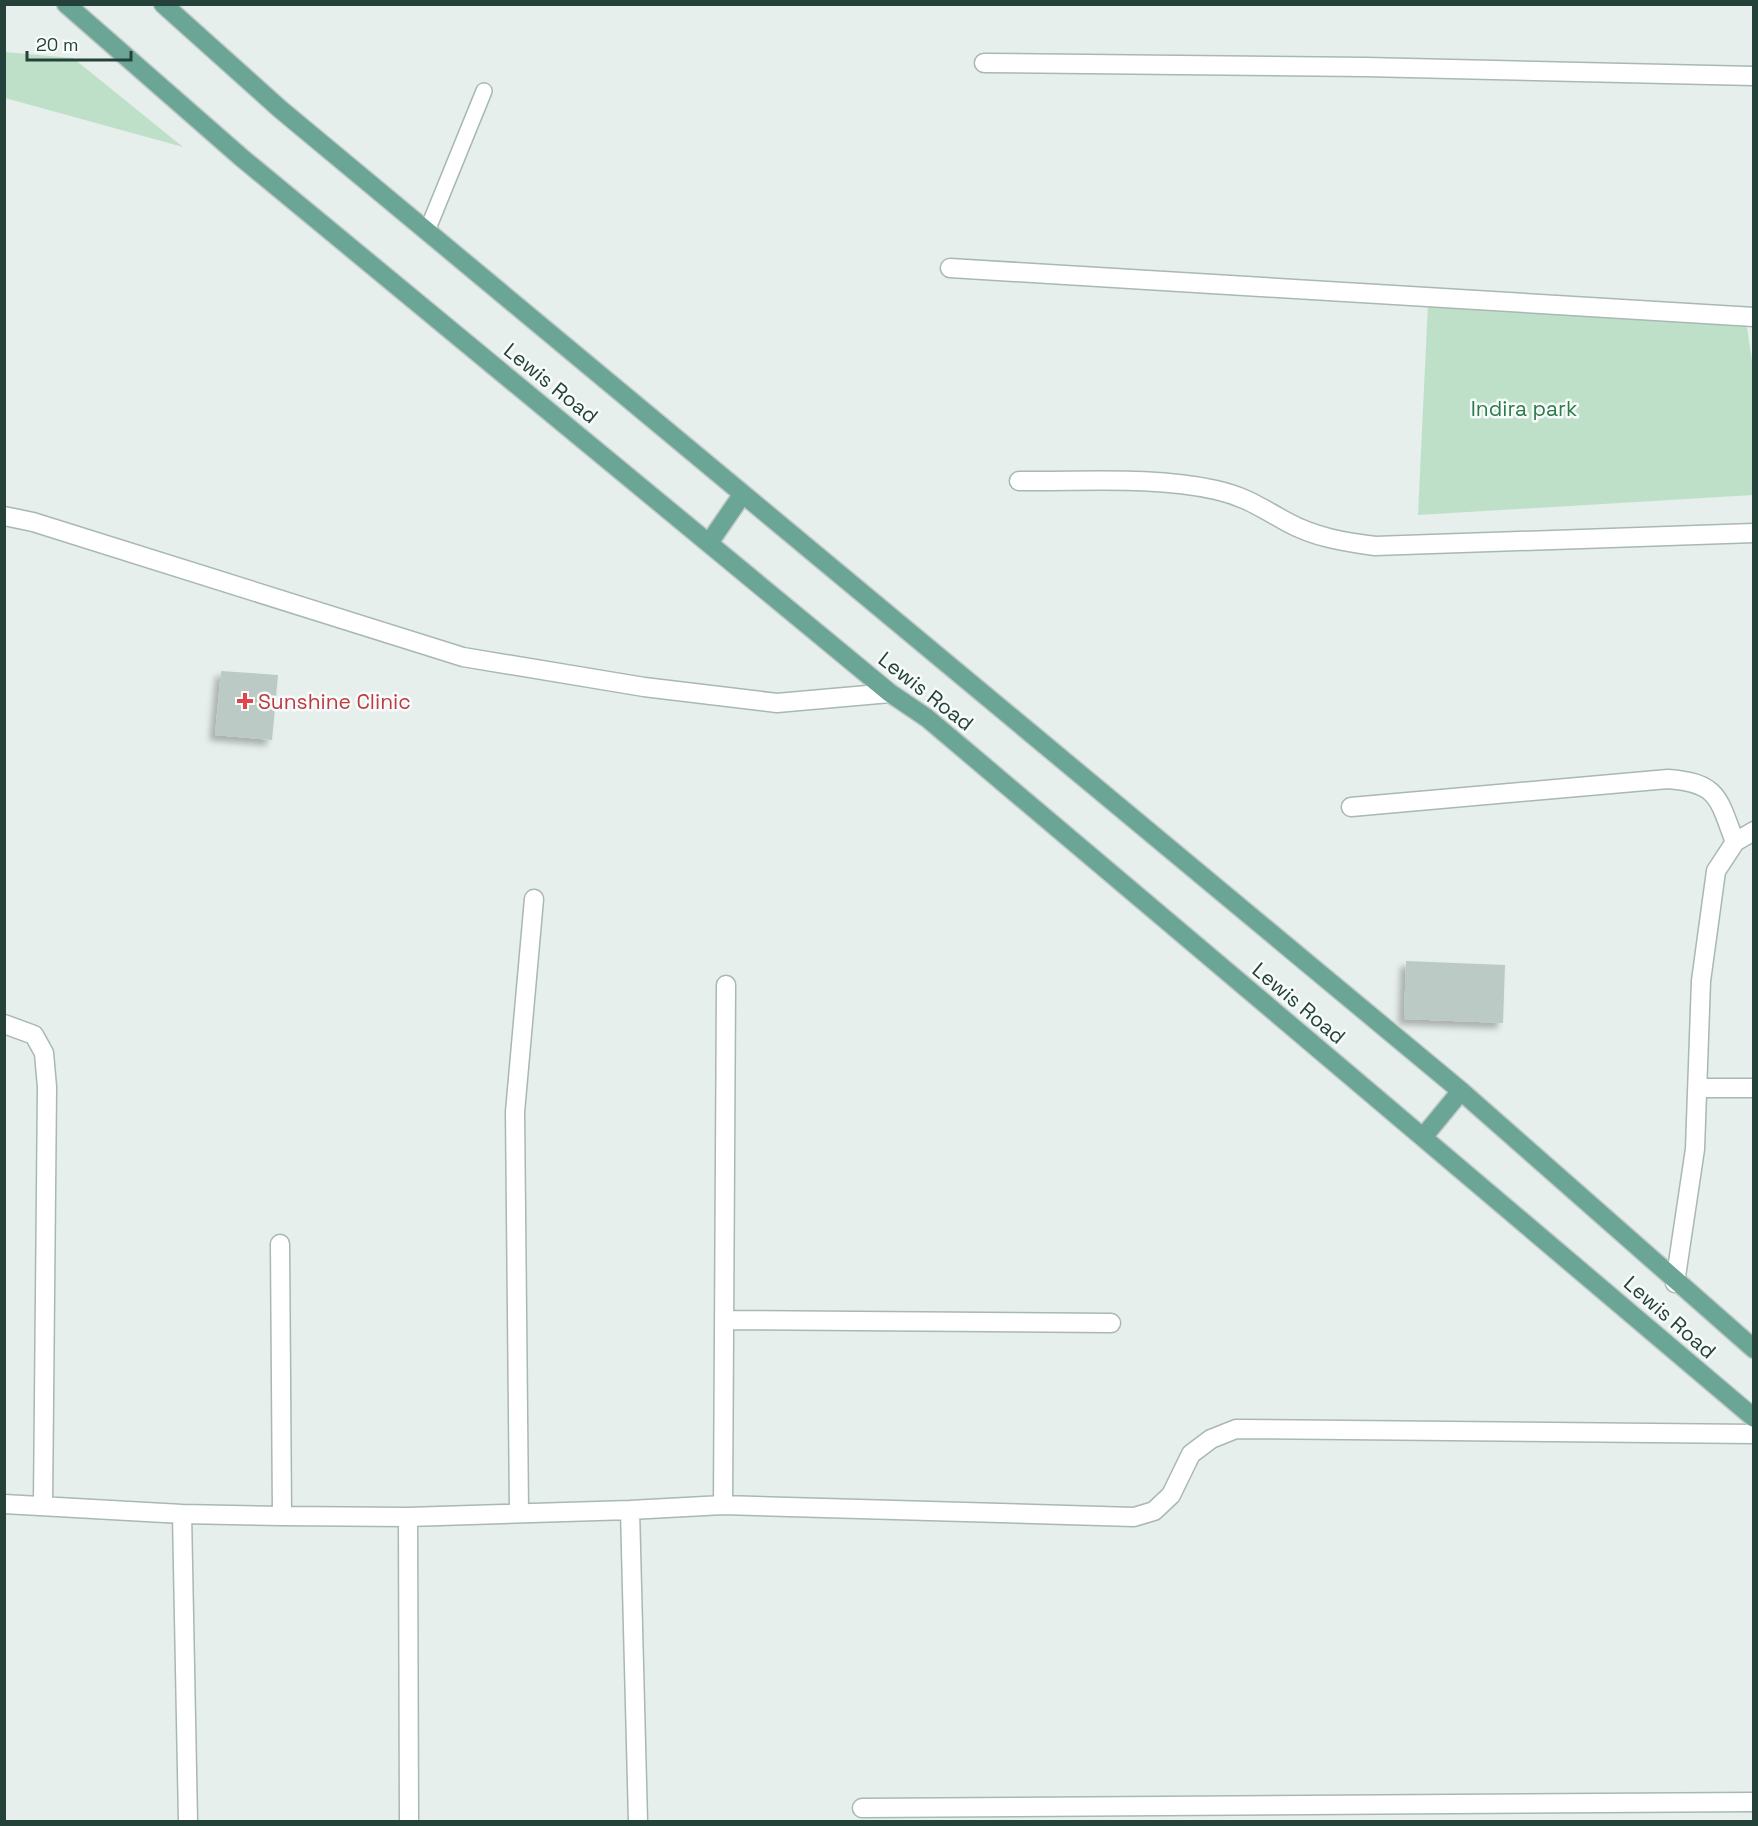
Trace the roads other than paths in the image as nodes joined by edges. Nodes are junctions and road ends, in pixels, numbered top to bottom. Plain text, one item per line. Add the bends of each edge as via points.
1 (66, 4) edge
2 (163, 4) edge
3 (984, 63) dead end
4 (1754, 76) edge
5 (484, 91) dead end
6 (427, 231) junction
7 (950, 268) dead end
8 (1754, 317) edge
9 (1019, 481) dead end
10 (742, 495) junction
11 (4, 516) edge
12 (1754, 533) edge
13 (709, 543) junction
14 (890, 693) junction
15 (1351, 807) dead end
16 (1754, 831) edge
17 (1735, 842) junction
18 (534, 899) dead end
19 (726, 985) dead end
20 (4, 1024) edge
21 (1699, 1088) junction
22 (1754, 1088) edge
23 (1461, 1091) junction
24 (1424, 1136) junction
25 (280, 1244) dead end
26 (1675, 1282) junction
27 (724, 1320) junction
28 (1111, 1323) dead end
29 (1754, 1349) edge
30 (1754, 1418) edge
31 (1754, 1434) edge
32 (4, 1504) edge
33 (43, 1504) junction
34 (723, 1505) junction
35 (630, 1510) junction
36 (519, 1512) junction
37 (182, 1514) junction
38 (282, 1516) junction
39 (408, 1517) junction
40 (1754, 1802) edge
41 (862, 1808) dead end
42 (188, 1821) edge
43 (410, 1821) edge
44 (638, 1821) edge

1 - 13 main road, Lewis Road via 242,158
2 - 6 main road, Lewis Road via 280,109
3 - 4 street
5 - 6 lane
6 - 10 main road, Lewis Road
7 - 8 street
9 - 12 street via 1167,484 1216,490 1254,501 1288,523 1336,541 1375,546
10 - 13 main road
10 - 23 main road, Lewis Road
11 - 14 street via 463,657 644,687 777,703
13 - 14 main road, Lewis Road
14 - 24 main road, Lewis Road via 927,718
15 - 17 street via 1668,779 1695,781 1711,791 1721,805
16 - 17 street
17 - 21 street via 1716,871 1701,981
18 - 36 street via 515,1112
19 - 27 street
20 - 33 street via 34,1035 44,1053 47,1087
21 - 22 street
21 - 26 street via 1695,1149
23 - 24 main road
23 - 26 main road, Lewis Road
24 - 30 main road, Lewis Road
25 - 38 street
26 - 29 main road, Lewis Road
27 - 28 street
27 - 34 street
31 - 34 street via 1236,1429 1211,1439 1191,1454 1171,1495 1154,1511 1134,1517
32 - 33 street
33 - 37 street
34 - 35 street
35 - 36 street
35 - 44 street
36 - 39 street
37 - 38 street
37 - 42 street
38 - 39 street
39 - 43 street
40 - 41 street

